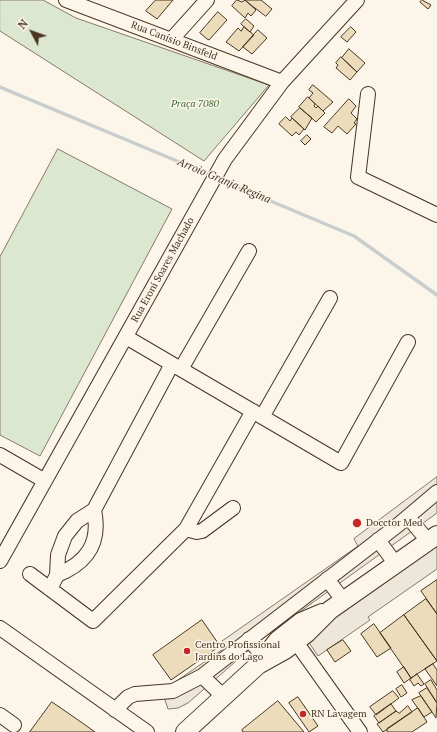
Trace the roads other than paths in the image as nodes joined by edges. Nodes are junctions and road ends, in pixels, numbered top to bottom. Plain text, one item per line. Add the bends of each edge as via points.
1 (66, 0) edge
2 (207, 0) edge
3 (357, 0) edge
4 (171, 40) junction
5 (282, 82) junction
6 (368, 94) dead end
7 (437, 215) edge
8 (249, 251) dead end
9 (330, 298) dead end
10 (126, 337) junction
11 (408, 342) dead end
12 (176, 367) junction
13 (257, 414) junction
14 (0, 455) edge
15 (45, 481) junction
16 (437, 492) edge
17 (233, 508) dead end
18 (94, 510) junction
19 (408, 517) junction
20 (186, 529) junction
21 (432, 538) edge
22 (378, 540) junction
23 (0, 561) edge
24 (395, 563) junction
25 (30, 574) dead end
26 (57, 575) junction
27 (327, 579) junction
28 (50, 589) junction
29 (337, 605) junction
30 (285, 611) junction
31 (0, 628) edge
32 (294, 633) junction
33 (249, 639) junction
34 (261, 661) junction
35 (202, 676) junction
36 (224, 697) junction
37 (115, 710) junction
38 (0, 715) edge
39 (14, 725) dead end
40 (196, 725) edge
41 (147, 732) edge
42 (185, 732) edge
43 (360, 732) edge

1 - 4 street, Rua Canísio Binsfeld
2 - 4 street
3 - 5 street, Rua Eroni Soares Machado
4 - 5 street, Rua Canísio Binsfeld
5 - 10 street, Rua Eroni Soares Machado via 225,159
6 - 7 street via 358,177
8 - 12 street
9 - 13 street
10 - 12 street
10 - 15 street, Rua Eroni Soares Machado
11 - 13 street via 340,463
12 - 13 street
12 - 18 street
13 - 20 street
14 - 15 street
15 - 23 street, Rua Eroni Soares Machado
16 - 19 street
17 - 20 street via 202,531
18 - 26 street via 77,521 65,536 58,555
18 - 26 street via 97,522 95,538 88,554 73,568
19 - 21 street
19 - 22 street
20 - 28 street via 93,621
21 - 24 main road
22 - 24 street
22 - 27 street
24 - 29 main road
25 - 28 street
26 - 28 street
27 - 29 street
27 - 30 street
29 - 32 main road via 307,634
30 - 32 street
30 - 33 street
31 - 37 street
32 - 34 main road via 285,650
32 - 43 street
33 - 34 street
33 - 35 street
34 - 36 main road
35 - 36 street
35 - 37 street via 173,691 128,697
36 - 40 main road
37 - 41 street
38 - 39 street
40 - 42 main road

